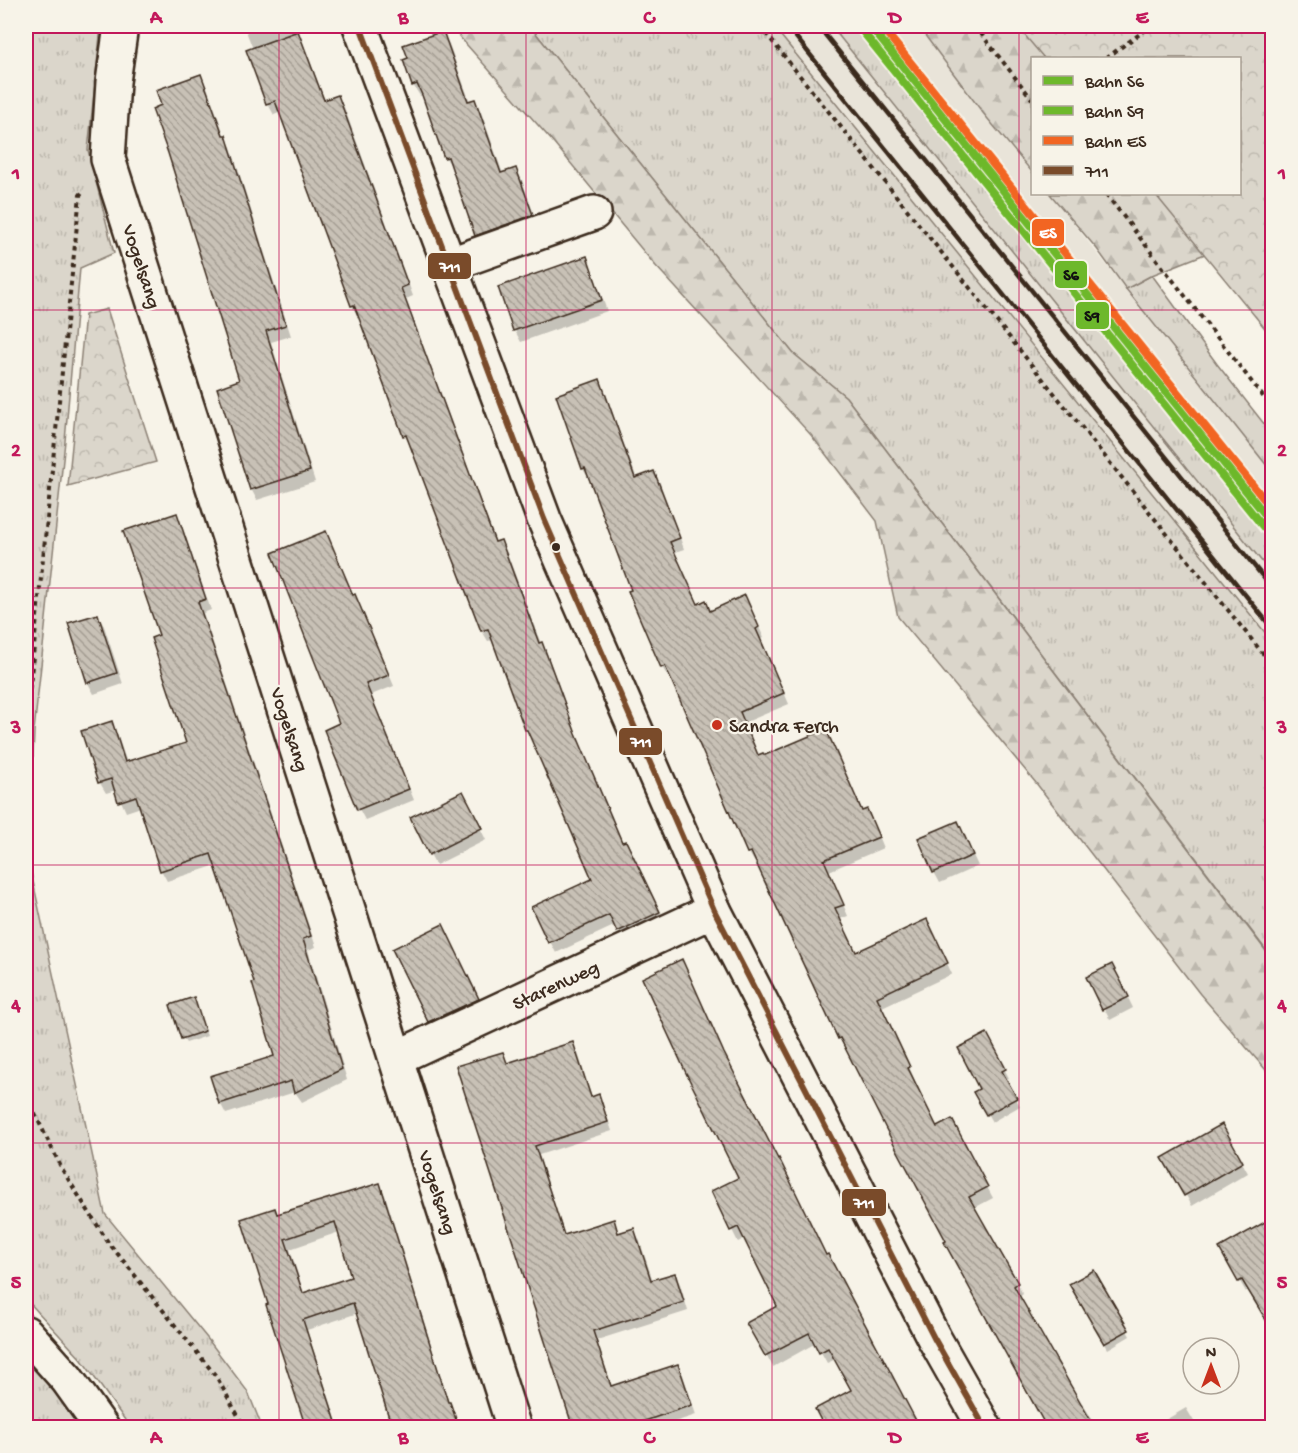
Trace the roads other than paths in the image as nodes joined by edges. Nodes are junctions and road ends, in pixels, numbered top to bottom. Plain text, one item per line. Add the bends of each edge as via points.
1 (121, 26) edge
2 (360, 26) edge
3 (594, 213) dead end
4 (448, 265) junction
5 (714, 910) junction
6 (396, 1058) junction
7 (26, 1333) edge
8 (102, 1428) edge
9 (514, 1428) edge
10 (985, 1428) edge

1 - 6 main road, Vogelsang via 108,159
2 - 4 main road
3 - 4 main road
4 - 5 main road via 544,519
5 - 6 main road, Starenweg
5 - 10 main road via 933,1338
6 - 9 main road, Vogelsang
7 - 8 main road via 67,1379

